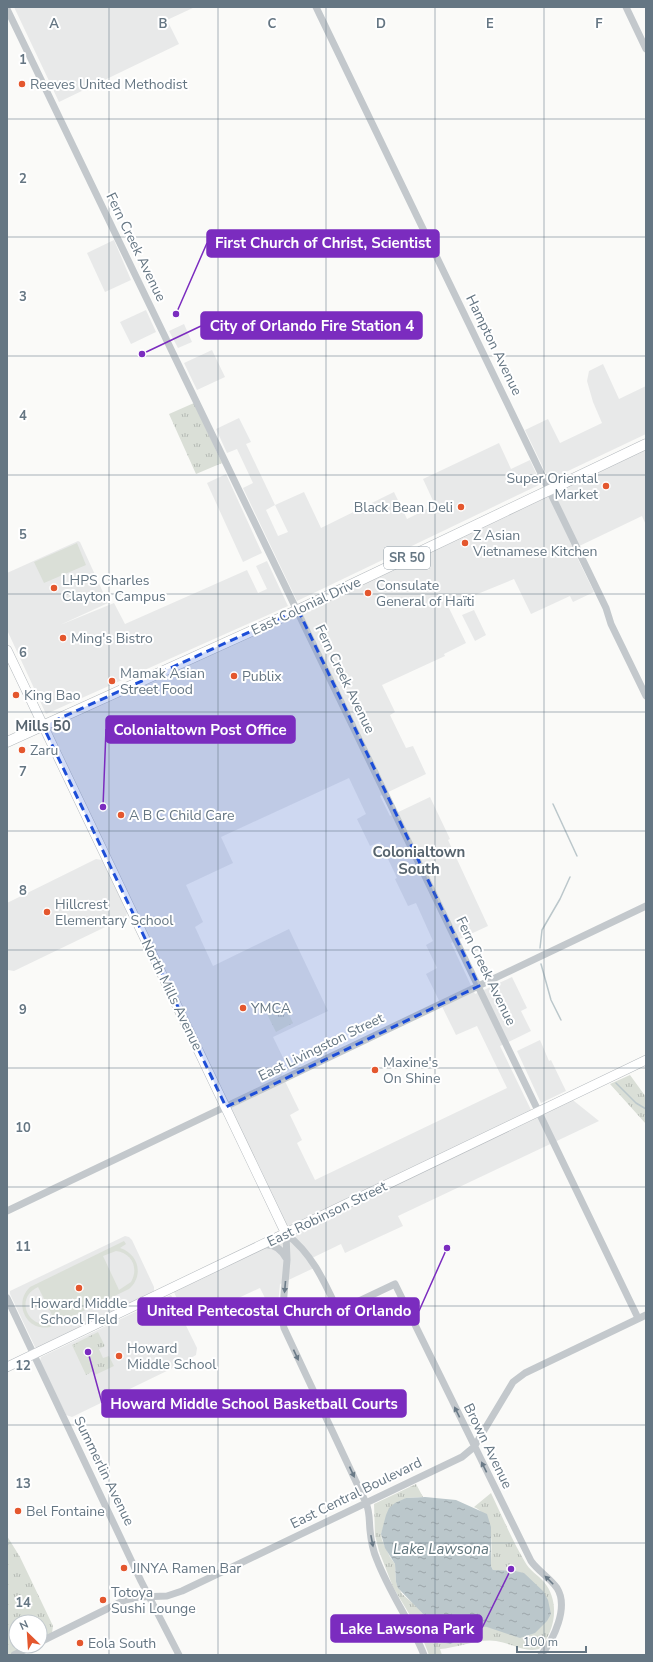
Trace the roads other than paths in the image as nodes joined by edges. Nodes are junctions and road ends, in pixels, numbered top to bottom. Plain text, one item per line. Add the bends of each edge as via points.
1 (316, 7) edge
2 (626, 7) edge
3 (7, 9) edge
4 (646, 48) edge
5 (646, 444) edge
6 (549, 490) junction
7 (298, 610) junction
8 (7, 650) edge
9 (646, 696) edge
10 (43, 726) junction
11 (7, 742) edge
12 (646, 906) edge
13 (479, 986) junction
14 (646, 1060) edge
15 (226, 1107) junction
16 (539, 1112) junction
17 (7, 1211) edge
18 (286, 1234) junction
19 (263, 1245) junction
20 (287, 1260) junction
21 (395, 1284) joint
22 (7, 1298) edge
23 (646, 1315) edge
24 (638, 1318) junction
25 (34, 1354) junction
26 (7, 1367) edge
27 (474, 1447) junction
28 (366, 1503) junction
29 (149, 1597) junction
30 (48, 1638) edge
31 (179, 1655) edge
32 (424, 1655) edge
33 (541, 1655) edge

1 - 6 street, Hampton Avenue
2 - 4 street
3 - 7 street, Fern Creek Avenue
5 - 6 highway, East Colonial Drive / SR 50
6 - 7 highway, East Colonial Drive / SR 50
6 - 9 street, Hampton Avenue
7 - 10 highway, East Colonial Drive / SR 50
7 - 13 street, Fern Creek Avenue
8 - 10 main road, North Mills Avenue
10 - 11 highway, East Colonial Drive
10 - 15 main road, North Mills Avenue
12 - 13 street, East Livingston Street
13 - 15 street, East Livingston Street
13 - 16 street, Fern Creek Avenue
14 - 16 main road, East Robinson Street
15 - 17 street, East Livingston Street
15 - 18 main road, North Mills Avenue
16 - 18 main road, East Robinson Street
16 - 24 street, Fern Creek Avenue
18 - 19 main road, East Robinson Street
18 - 20 street
18 - 21 street, North Mills Avenue via 317,1268 338,1311
19 - 20 street via 278,1247
19 - 25 main road, East Robinson Street
20 -> 28 street via 282,1318 284,1328
27 -> 21 street, Brown Avenue
22 - 25 street, Summerlin Avenue
23 - 24 street, East Central Boulevard
24 - 27 street, East Central Boulevard via 525,1373 513,1382
25 - 26 main road, East Robinson Street
25 - 29 street, Summerlin Avenue
27 - 28 street, East Central Boulevard via 462,1457
33 -> 27 street, Brown Avenue via 553,1635 560,1615 560,1595 557,1588 531,1561
28 - 29 street, East Central Boulevard via 182,1591 167,1596
28 -> 32 street via 369,1510 371,1542 377,1561
29 - 30 street, East Central Boulevard via 131,1598
29 - 31 street, Summerlin Avenue

